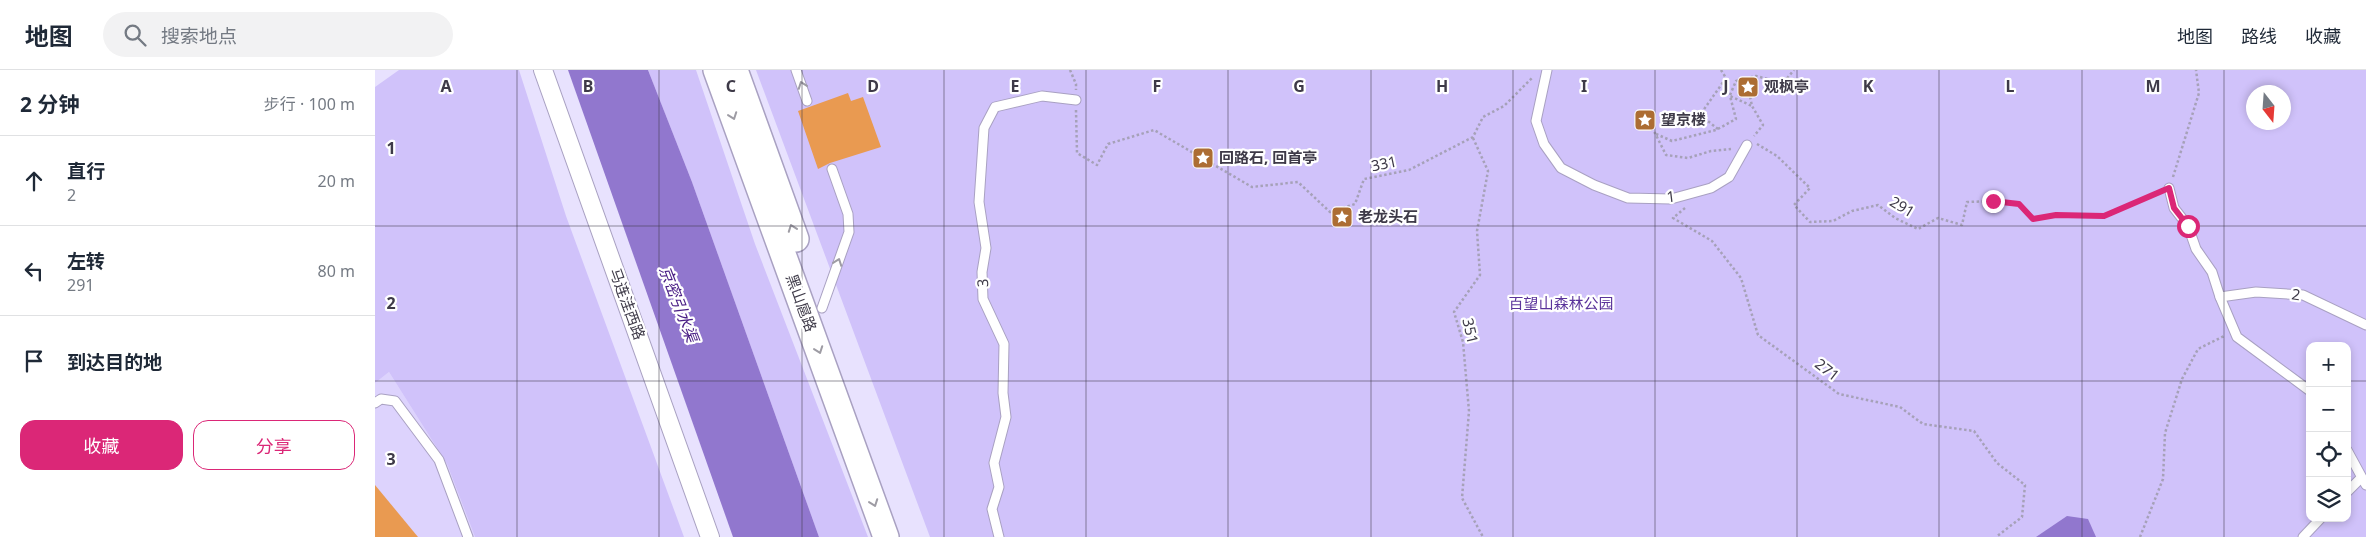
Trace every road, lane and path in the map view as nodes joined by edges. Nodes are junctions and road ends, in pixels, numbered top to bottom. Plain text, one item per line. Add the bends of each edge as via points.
1 (543, 70) edge
2 (716, 70) edge
3 (735, 70) edge
4 (796, 70) edge
5 (1547, 70) edge
6 (1721, 70) edge
7 (1794, 70) edge
8 (2196, 70) edge
9 (1534, 76) dead end
10 (1748, 87) dead end
11 (1730, 96) junction
12 (1076, 100) dead end
13 (807, 101) dead end
14 (1752, 106) junction
15 (1645, 120) dead end
16 (1718, 129) junction
17 (1655, 133) junction
18 (1473, 137) junction
19 (1747, 145) junction
20 (1077, 153) dead end
21 (832, 170) dead end
22 (2169, 188) junction
23 (1688, 206) dead end
24 (2219, 297) junction
25 (822, 308) junction
26 (2366, 326) edge
27 (2235, 331) junction
28 (2306, 388) edge
29 (375, 403) edge
30 (2351, 458) edge
31 (2363, 481) edge
32 (2351, 489) edge
33 (2317, 522) edge
34 (468, 537) edge
35 (710, 537) edge
36 (886, 537) edge
37 (905, 537) edge
38 (999, 537) edge
39 (1483, 537) edge
40 (1996, 537) edge
41 (2140, 537) edge
42 (2303, 537) edge

1 - 35 street, 马连洼西路
2 -> 36 main road, 黑山扈路
25 -> 3 main road, 黑山扈路
13 -> 4 lane
5 - 19 lane, 1 / 1 via 1536,121 1544,144 1561,168 1628,198 1671,199 1711,188 1729,177
6 - 16 path via 1727,78 1700,115
7 - 11 path via 1783,83 1756,76 1736,81
8 - 22 path via 2199,93
9 - 18 path via 1503,106 1483,117
10 - 14 path
11 - 14 path
11 - 16 path via 1736,120
12 - 38 lane, 3 / 3 via 1042,96 995,107 984,128 979,202 986,248 982,272 983,299 1004,344 1006,417 994,463 999,486 992,509
14 - 19 path via 1763,125
15 - 17 path
16 - 17 path via 1672,141
17 - 19 path via 1666,155 1688,158
18 - 20 path, 331 via 1409,170 1364,179 1355,204 1330,212 1298,182 1252,187 1154,130 1108,144 1097,165
18 - 39 path, 351 via 1488,171 1477,231 1480,275 1454,312 1463,342 1469,410 1462,498
19 - 22 path, 291 via 1755,143 1777,156 1810,188 1794,205 1809,222 1833,221 1852,211 1878,205 1918,229 1938,218 1962,225 1967,202 1993,201 2019,204 2033,219 2056,215 2104,216
25 -> 21 lane via 849,232 848,214
22 - 24 lane via 2174,208 2188,226 2196,249 2212,272
23 - 40 path, 271 / 271 via 1673,218 1712,241 1741,278 1758,335 1839,394 1899,406 1923,424 1974,431 1997,462 2025,485 2022,517
24 - 26 lane, 2 / 2 via 2256,292 2303,295
24 - 27 lane
25 - 37 main road, 黑山扈路
27 - 28 lane via 2237,337
27 - 41 path via 2198,349 2182,379 2165,433 2163,479
29 - 34 lane via 381,399 395,401 439,460
30 - 31 lane
31 - 32 lane
33 - 42 lane

